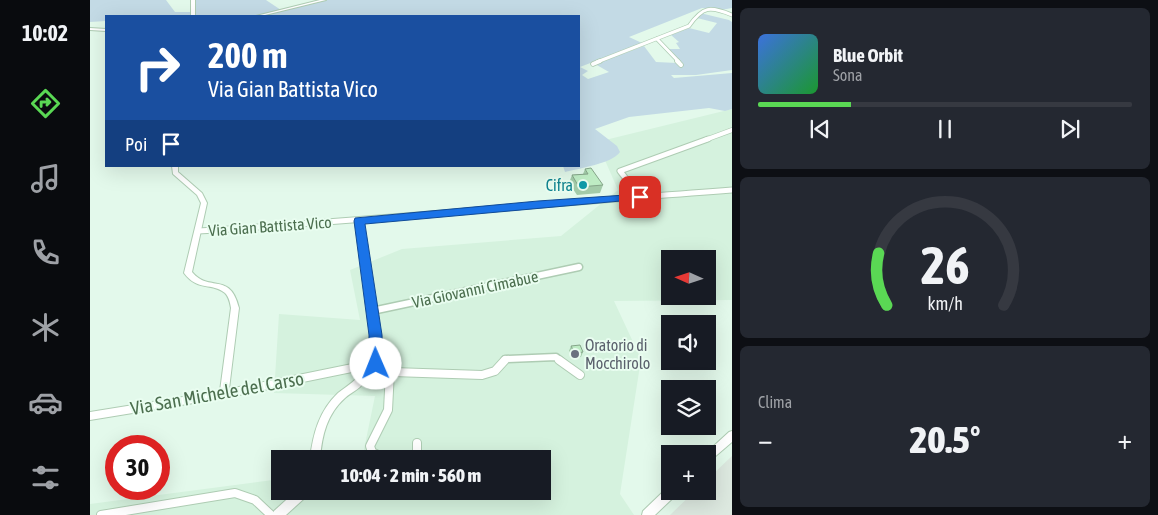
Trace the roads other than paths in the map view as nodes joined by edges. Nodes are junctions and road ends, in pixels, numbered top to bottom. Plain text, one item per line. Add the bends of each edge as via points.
1 (193, 0) edge
2 (324, 0) edge
3 (193, 15) edge
4 (262, 15) edge
5 (732, 15) edge
6 (90, 29) edge
7 (105, 30) edge
8 (658, 39) junction
9 (593, 64) dead end
10 (681, 65) dead end
11 (732, 130) edge
12 (175, 167) edge
13 (732, 190) edge
14 (640, 197) junction
15 (359, 221) junction
16 (198, 231) junction
17 (578, 267) dead end
18 (372, 311) junction
19 (374, 368) junction
20 (390, 371) junction
21 (362, 373) junction
22 (580, 375) dead end
23 (224, 394) junction
24 (90, 416) edge
25 (732, 435) edge
26 (417, 443) dead end
27 (316, 450) edge
28 (371, 450) edge
29 (417, 450) edge
30 (716, 450) edge
31 (294, 500) edge
32 (663, 500) edge
33 (101, 515) edge
34 (270, 515) edge
35 (278, 515) edge
36 (648, 515) edge

1 - 3 street
2 - 4 street
5 - 8 street via 704,10 696,14 689,26
6 - 7 street
8 - 9 street
8 - 10 street
11 - 14 street via 620,171
12 - 16 street via 177,176 203,198
13 - 14 street, Via Gian Battista Vico
14 - 15 street, Via Gian Battista Vico
15 - 16 street, Via Gian Battista Vico
15 - 18 street
16 - 23 street via 188,272 194,280 226,289 236,308
17 - 18 street, Via Giovanni Cimabue
18 - 19 street via 377,362
19 - 20 street
19 - 21 street
20 - 22 street via 482,375 494,371 505,358 556,357
20 - 28 street via 388,410 370,446
21 - 23 street, Via San Michele del Carso via 355,368
21 - 27 street via 359,382 337,400 323,419
23 - 24 street, Via San Michele del Carso
25 - 30 street
26 - 29 street
31 - 35 street
32 - 36 street
33 - 34 street via 235,493 256,499

